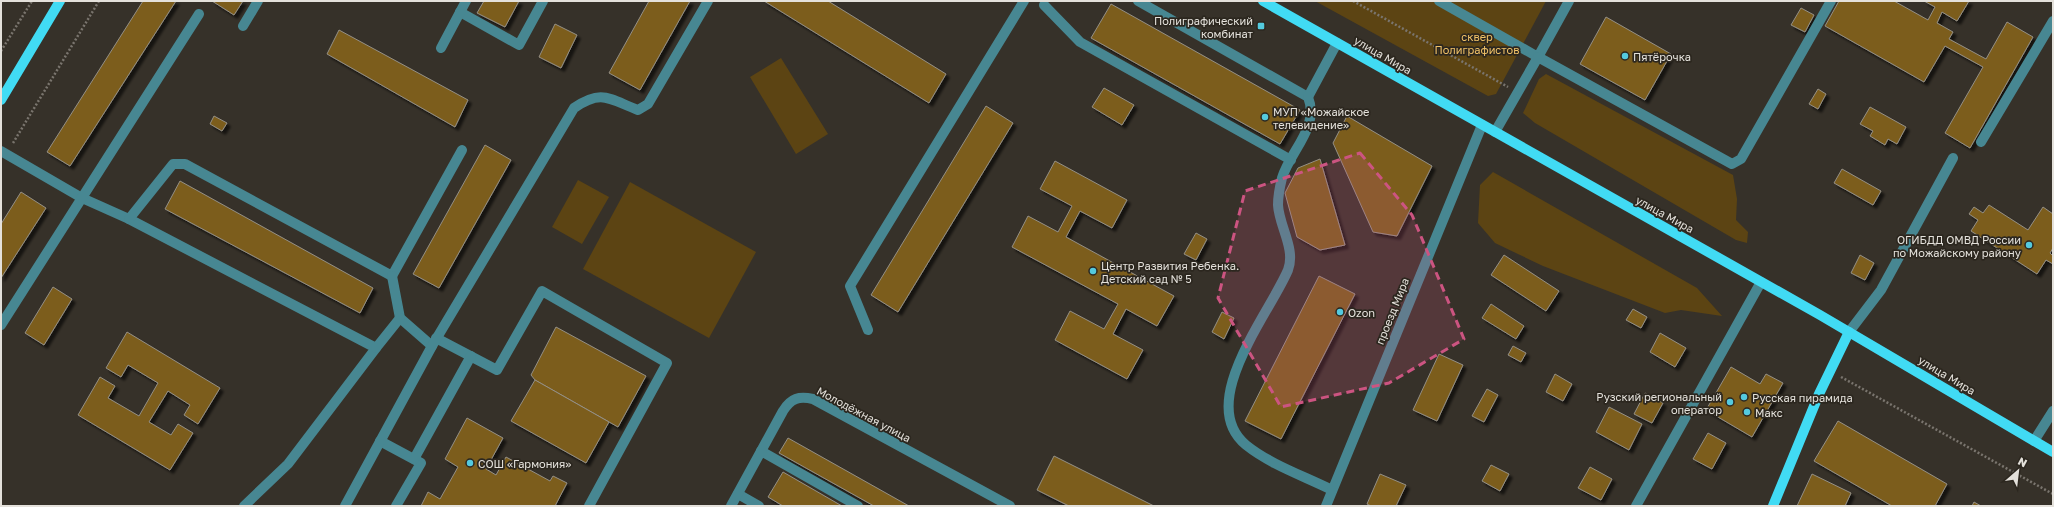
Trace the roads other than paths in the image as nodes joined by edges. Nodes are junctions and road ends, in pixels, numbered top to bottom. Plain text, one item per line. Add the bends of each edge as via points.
1 (60, 1) edge
2 (258, 1) edge
3 (466, 1) edge
4 (543, 1) edge
5 (708, 1) edge
6 (1024, 1) edge
7 (1138, 1) edge
8 (1263, 1) edge
9 (1439, 1) edge
10 (1569, 1) edge
11 (1831, 1) edge
12 (1042, 2) edge
13 (460, 12) junction
14 (199, 14) dead end
15 (2053, 20) edge
16 (243, 26) dead end
17 (1337, 43) junction
18 (441, 48) dead end
19 (1538, 57) junction
20 (1308, 97) junction
21 (1, 100) edge
22 (1482, 125) junction
23 (1495, 132) junction
24 (1981, 142) dead end
25 (462, 150) dead end
26 (4, 153) edge
27 (1953, 158) dead end
28 (1291, 160) junction
29 (82, 198) junction
30 (130, 219) junction
31 (392, 276) junction
32 (1761, 282) junction
33 (400, 318) junction
34 (1, 325) edge
35 (868, 330) dead end
36 (1849, 332) junction
37 (434, 342) junction
38 (376, 348) junction
39 (471, 356) junction
40 (2053, 411) edge
41 (380, 441) junction
42 (2034, 441) junction
43 (761, 451) junction
44 (2053, 452) edge
45 (414, 459) junction
46 (1332, 490) junction
47 (738, 494) junction
48 (244, 506) edge
49 (345, 506) edge
50 (396, 506) edge
51 (589, 506) edge
52 (731, 506) edge
53 (759, 506) edge
54 (858, 506) edge
55 (1010, 506) edge
56 (1326, 506) edge
57 (1636, 506) edge
58 (1773, 506) edge

1 - 21 main road
2 - 16 street
3 - 13 street
4 - 13 street via 519,45
5 - 37 street via 648,104 638,110 601,96 586,100 574,108
6 - 35 street via 850,286
7 - 20 street
8 - 17 main road, улица Мира
9 - 19 street
10 - 19 street
11 - 19 street via 1741,159 1732,164
12 - 28 street via 1080,42
13 - 18 street
14 - 29 street
15 - 24 street
17 - 20 street
17 - 22 main road, улица Мира
19 - 23 street
20 - 28 street via 1312,116
22 - 23 main road, улица Мира
22 - 46 street, проезд Мира
23 - 32 main road, улица Мира
25 - 31 street
26 - 29 street
27 - 36 street via 1881,290
28 - 46 street via 1283,176 1278,206 1289,246 1289,268 1238,366 1228,406 1235,431 1246,444 1263,456
29 - 30 street
29 - 34 street
30 - 31 street via 173,164 185,164
30 - 38 street
31 - 33 street
32 - 36 main road, улица Мира
32 - 57 street
33 - 37 street
33 - 38 street
36 - 42 main road, улица Мира
36 - 58 main road
37 - 39 street
37 - 41 street
38 - 48 street via 288,464
39 - 45 street
39 - 51 street via 497,370 542,291 667,363
40 - 42 street
41 - 45 street
41 - 49 street
42 - 44 main road, улица Мира
43 - 47 street, Молодёжная улица
43 - 54 street
43 - 55 street, Молодёжная улица via 788,404 802,397 813,399
45 - 50 street via 421,463
46 - 56 street, проезд Мира
47 - 52 street, Молодёжная улица
47 - 53 street

